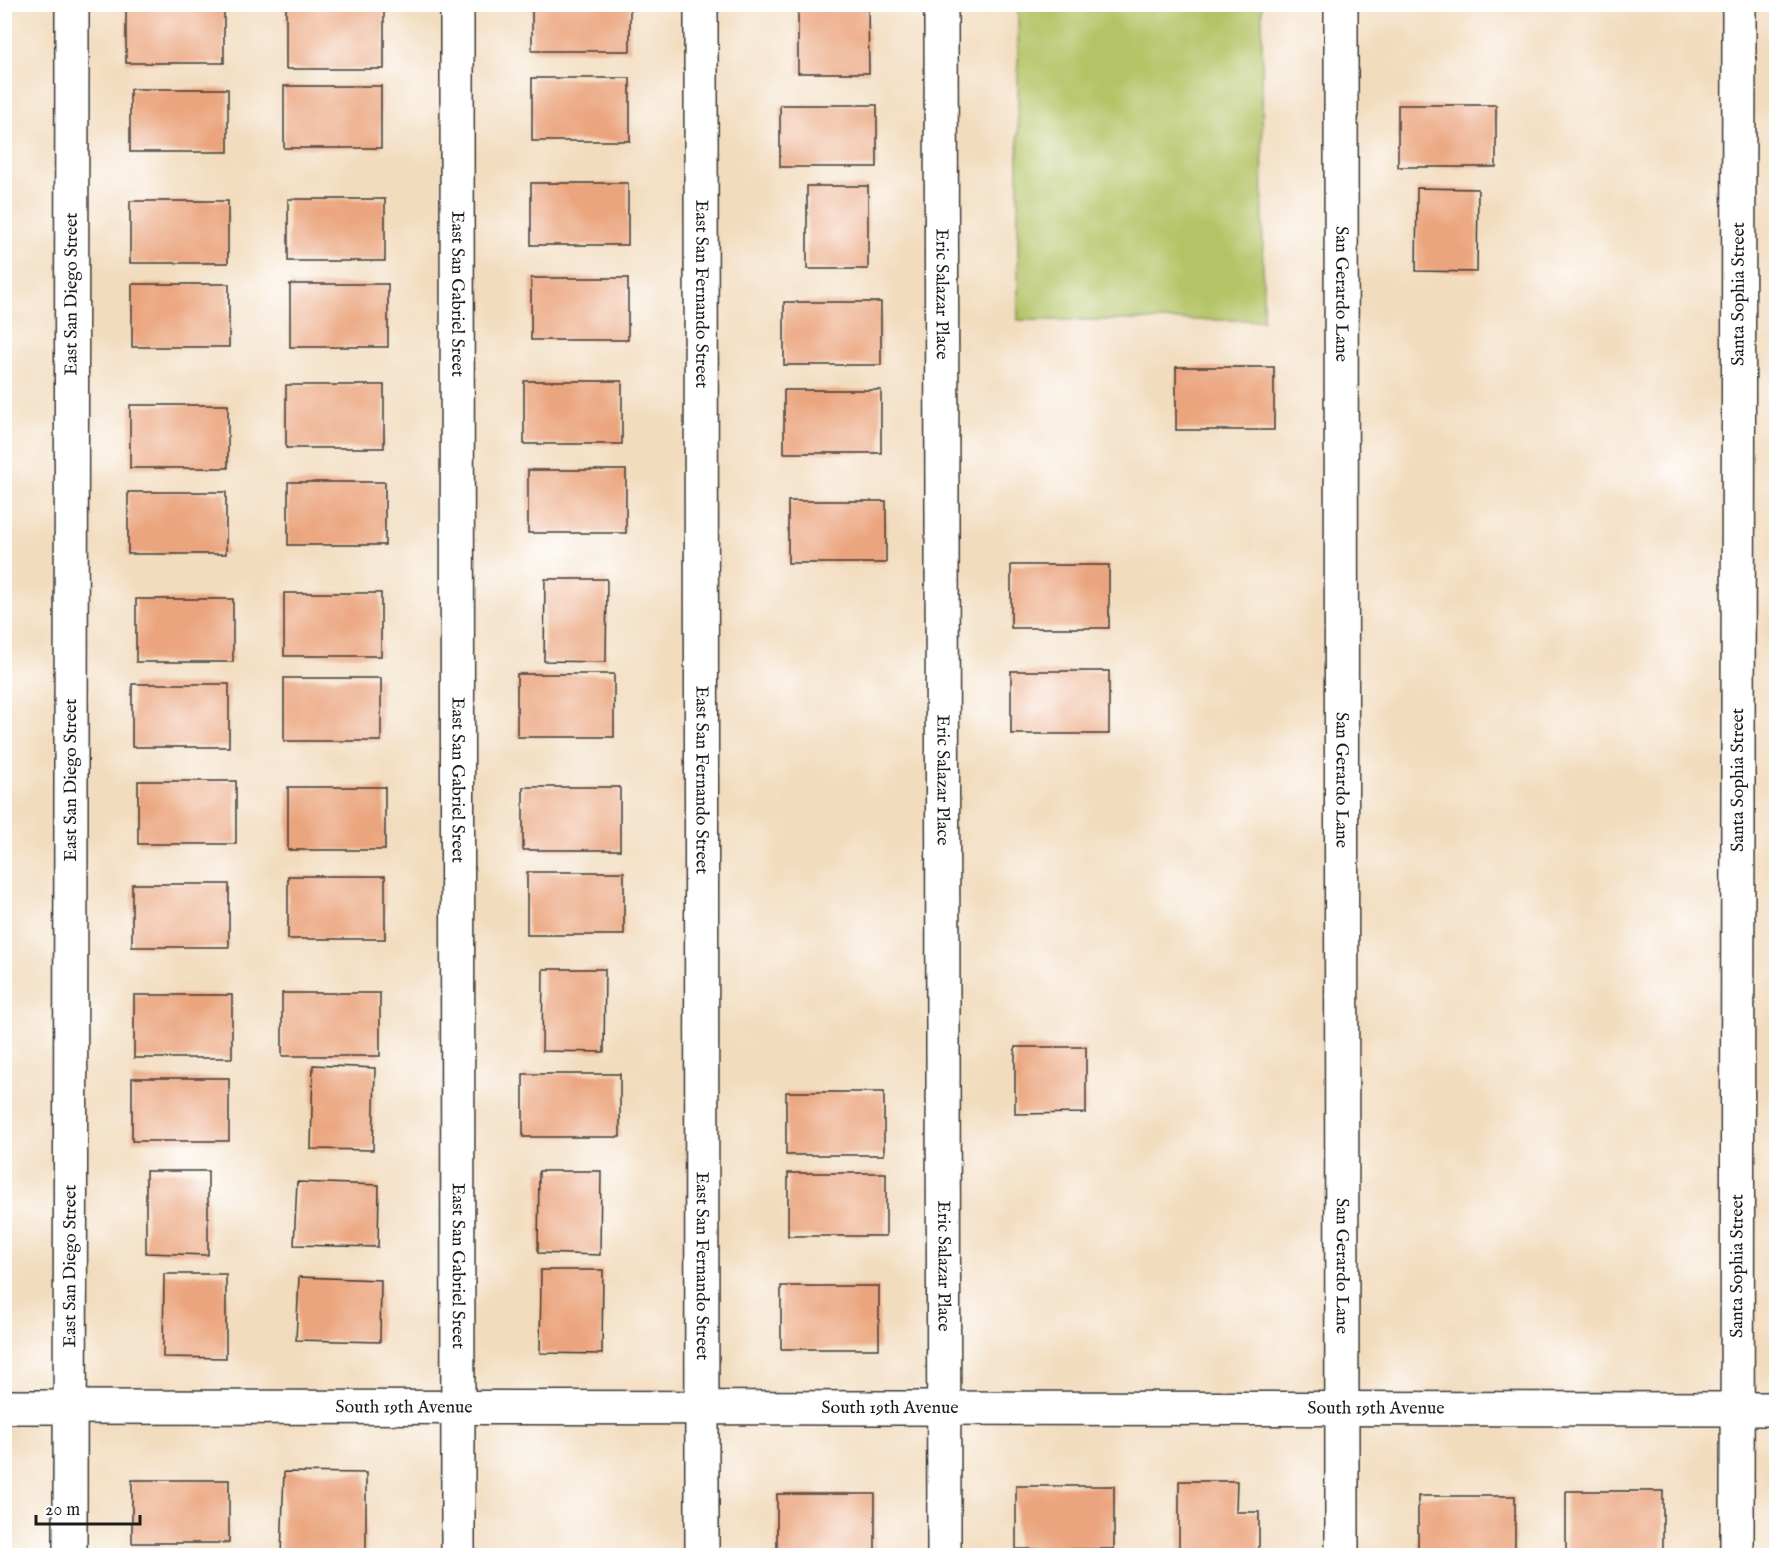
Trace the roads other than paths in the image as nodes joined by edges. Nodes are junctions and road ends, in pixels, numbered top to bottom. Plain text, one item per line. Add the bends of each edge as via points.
1 (72, 4) edge
2 (457, 4) edge
3 (701, 4) edge
4 (941, 4) edge
5 (1341, 4) edge
6 (1739, 4) edge
7 (4, 1407) edge
8 (70, 1407) junction
9 (458, 1408) junction
10 (702, 1408) junction
11 (944, 1408) junction
12 (1342, 1409) junction
13 (1737, 1409) junction
14 (1776, 1409) edge
15 (70, 1556) edge
16 (458, 1556) edge
17 (702, 1556) edge
18 (944, 1556) edge
19 (1342, 1556) edge
20 (1737, 1556) edge

1 - 8 street, East San Diego Street
2 - 9 street, East San Gabriel Sreet
3 - 10 street, East San Fernando Street
4 - 11 street, Eric Salazar Place
5 - 12 street, San Gerardo Lane
6 - 13 street, Santa Sophia Street
7 - 8 street, South 19th Avenue
8 - 9 street, South 19th Avenue
8 - 15 street, East San Diego Street
9 - 10 street, South 19th Avenue
9 - 16 street, East San Gabriel Sreet
10 - 11 street, South 19th Avenue
10 - 17 street, East San Fernando Street
11 - 12 street, South 19th Avenue
11 - 18 street, Eric Salazar Place
12 - 13 street, South 19th Avenue
12 - 19 street, San Gerardo Lane
13 - 14 street, South 19th Avenue
13 - 20 street, Santa Sophia Street

